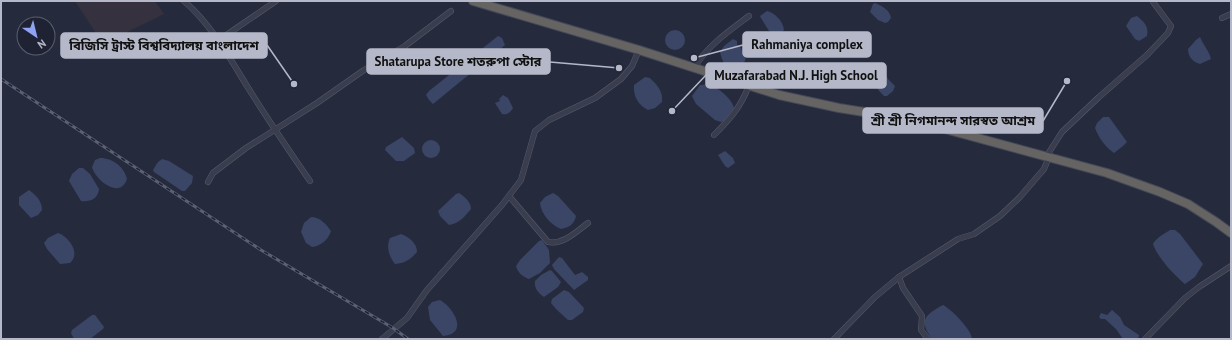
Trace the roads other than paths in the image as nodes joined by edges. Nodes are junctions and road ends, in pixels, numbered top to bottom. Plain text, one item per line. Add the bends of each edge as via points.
1 (184, 1) edge
2 (276, 1) edge
3 (473, 1) edge
4 (1154, 1) edge
5 (451, 11) dead end
6 (1231, 14) edge
7 (749, 16) dead end
8 (1222, 18) dead end
9 (219, 40) junction
10 (639, 50) junction
11 (694, 68) junction
12 (749, 85) junction
13 (275, 130) junction
14 (714, 135) dead end
15 (1048, 157) junction
16 (310, 181) dead end
17 (208, 182) dead end
18 (509, 196) junction
19 (588, 223) dead end
20 (1231, 233) edge
21 (1231, 266) edge
22 (899, 277) junction
23 (382, 339) edge
24 (834, 339) edge
25 (928, 339) edge
26 (1144, 339) edge

1 - 9 street
2 - 9 street
3 - 10 highway
4 - 15 street via 1171,26 1168,33 1062,132
5 - 13 street via 405,46 364,70
6 - 8 street
7 - 11 street via 713,44 700,57
9 - 13 street
10 - 11 highway
10 - 18 street via 632,66 622,79 595,98 549,120 535,130 521,180
11 - 12 highway
12 - 14 street via 740,106
12 - 15 highway via 779,95 908,120
13 - 16 street
13 - 17 street via 213,173
15 - 20 highway via 1107,173 1160,192 1188,204
15 - 22 street via 1044,169 1000,216
18 - 19 street via 548,242 555,244 563,241
18 - 23 street via 427,290 407,318
21 - 26 street via 1185,298
22 - 24 street via 875,297
22 - 25 street via 903,288 922,316 921,330

